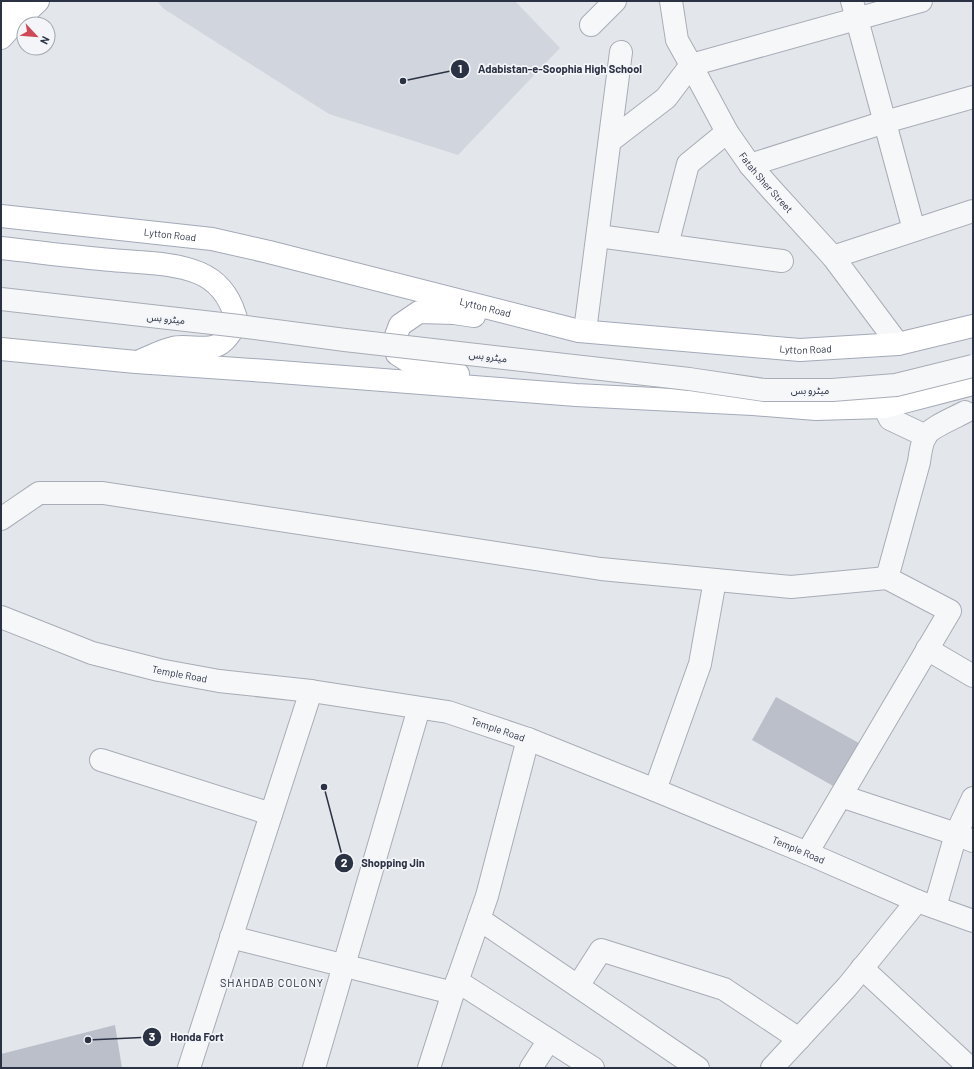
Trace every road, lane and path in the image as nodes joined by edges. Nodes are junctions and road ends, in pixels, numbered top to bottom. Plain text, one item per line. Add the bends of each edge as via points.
1 (14, 1) edge
2 (38, 1) edge
3 (615, 1) edge
4 (670, 1) edge
5 (921, 1) edge
6 (854, 10) edge
7 (1, 13) edge
8 (591, 25) dead end
9 (1, 38) edge
10 (621, 52) dead end
11 (691, 65) junction
12 (973, 97) edge
13 (885, 122) junction
14 (727, 132) junction
15 (610, 140) junction
16 (750, 165) junction
17 (1, 204) edge
18 (973, 211) edge
19 (10, 217) edge
20 (914, 230) junction
21 (598, 236) junction
22 (667, 245) junction
23 (1, 248) edge
24 (833, 257) junction
25 (782, 260) dead end
26 (1, 299) edge
27 (973, 326) edge
28 (582, 331) junction
29 (898, 344) junction
30 (1, 349) edge
31 (136, 362) junction
32 (973, 366) edge
33 (973, 384) edge
34 (946, 391) junction
35 (576, 395) junction
36 (884, 407) junction
37 (969, 416) edge
38 (926, 436) junction
39 (1, 519) edge
40 (887, 578) junction
41 (715, 580) junction
42 (1, 617) edge
43 (927, 649) junction
44 (973, 676) edge
45 (311, 691) junction
46 (420, 708) junction
47 (528, 739) junction
48 (101, 760) dead end
49 (655, 790) junction
50 (841, 796) junction
51 (973, 798) edge
52 (271, 814) junction
53 (964, 838) edge
54 (807, 853) junction
55 (926, 904) junction
56 (479, 919) junction
57 (973, 921) edge
58 (231, 937) junction
59 (344, 965) junction
60 (862, 968) junction
61 (578, 986) junction
62 (455, 987) junction
63 (799, 1039) junction
64 (549, 1040) junction
65 (189, 1068) edge
66 (314, 1068) edge
67 (429, 1068) edge
68 (531, 1068) edge
69 (593, 1068) edge
70 (698, 1068) edge
71 (772, 1068) edge
72 (970, 1068) edge

1 - 7 main road
2 - 9 main road
3 - 8 street
4 - 11 street, Fatah Sher Street via 676,40
5 - 6 street
6 - 11 street
6 - 13 street
10 - 15 street
11 - 14 street, Fatah Sher Street
11 - 15 street via 666,98
12 - 13 street
13 - 16 street
13 - 20 street
14 - 16 street, Fatah Sher Street
14 - 22 street via 688,164
15 - 21 street
16 - 24 street, Fatah Sher Street
17 - 19 main road
18 - 20 street
19 - 28 main road, Lytton Road via 212,240 270,252
20 - 24 street
21 - 22 street
21 - 28 street
22 - 25 street
23 - 31 main road via 175,266 212,280 226,294 236,318 233,329 219,344 213,347 174,348
24 - 29 street, Fatah Sher Street
26 - 32 street, میٹرو بس, bridge via 689,379 764,390 832,390 896,385
27 - 29 main road, Lytton Road
28 - 29 main road, Lytton Road via 800,350
28 - 35 main road via 454,313 420,312 400,324 394,341 397,354 435,370
30 - 31 main road
31 - 35 main road
33 - 34 main road
34 - 36 main road
34 - 37 street
35 - 36 main road via 816,409
36 - 38 street via 890,419
37 - 38 street via 938,426
38 - 40 street
39 - 41 street via 39,493 103,493 601,569
40 - 41 street via 791,587
40 - 43 street via 950,611
41 - 49 street via 700,664
42 - 45 street, Temple Road via 92,653 159,670 219,681
43 - 44 street
43 - 50 street
45 - 46 street, Temple Road
45 - 52 street
46 - 47 street, Temple Road via 448,712
46 - 59 street
47 - 49 street, Temple Road
47 - 56 street
48 - 52 street
49 - 54 street, Temple Road
50 - 53 street
50 - 54 street
51 - 53 street
52 - 58 street
53 - 55 street
54 - 55 street, Temple Road
55 - 57 street, Temple Road
55 - 60 street
56 - 61 street
56 - 62 street
58 - 59 street
58 - 65 street
59 - 62 street
59 - 66 street
60 - 63 street
60 - 72 street
61 - 63 street via 601,950 724,989
61 - 70 street
62 - 64 street
62 - 67 street
63 - 71 street
64 - 68 street
64 - 69 street

